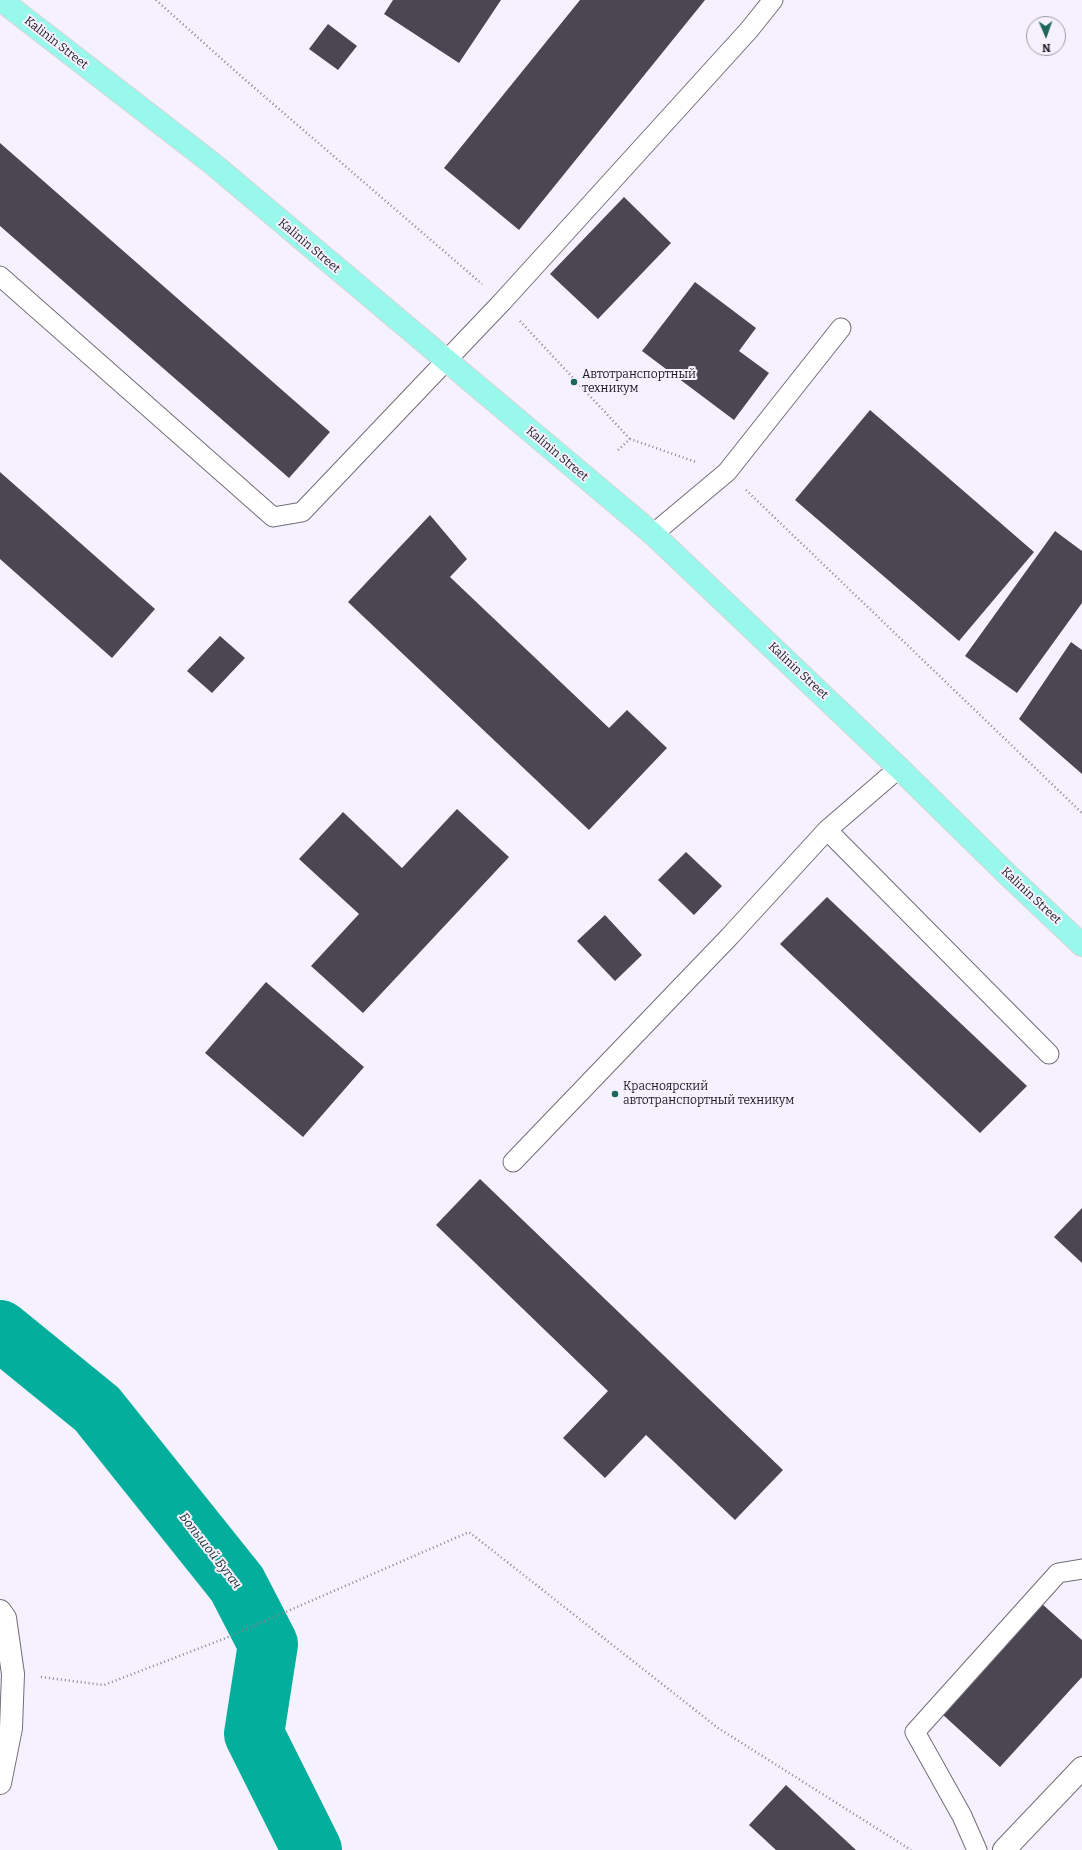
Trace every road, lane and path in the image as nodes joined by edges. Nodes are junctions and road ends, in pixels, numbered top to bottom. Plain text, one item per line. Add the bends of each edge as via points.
1 (0, 0) edge
2 (156, 0) edge
3 (773, 0) edge
4 (0, 276) edge
5 (502, 302) junction
6 (841, 328) dead end
7 (446, 361) junction
8 (630, 439) junction
9 (618, 450) dead end
10 (727, 472) junction
11 (653, 534) junction
12 (899, 768) junction
13 (1082, 813) edge
14 (827, 830) junction
15 (1082, 945) edge
16 (1049, 1054) dead end
17 (513, 1162) dead end
18 (1082, 1568) edge
19 (0, 1611) edge
20 (13, 1674) junction
21 (1082, 1768) edge
22 (0, 1783) edge
23 (911, 1850) edge
24 (977, 1850) edge
25 (1004, 1850) edge

1 - 7 main road, Kalinin Street via 213,164
2 - 5 path
3 - 5 lane via 744,36
4 - 7 lane via 273,517 302,512
5 - 7 lane
5 - 8 path
6 - 10 lane
7 - 11 main road, Kalinin Street
8 - 9 path
8 - 10 path
10 - 11 lane
10 - 13 path
11 - 12 main road, Kalinin Street
12 - 14 lane
12 - 15 main road, Kalinin Street
14 - 16 lane
14 - 17 lane via 730,936
18 - 24 lane via 1058,1573 915,1732 962,1816
19 - 20 street via 5,1618
20 - 22 street via 11,1728
20 - 23 path via 104,1685 226,1638 469,1532 718,1728
21 - 25 street

